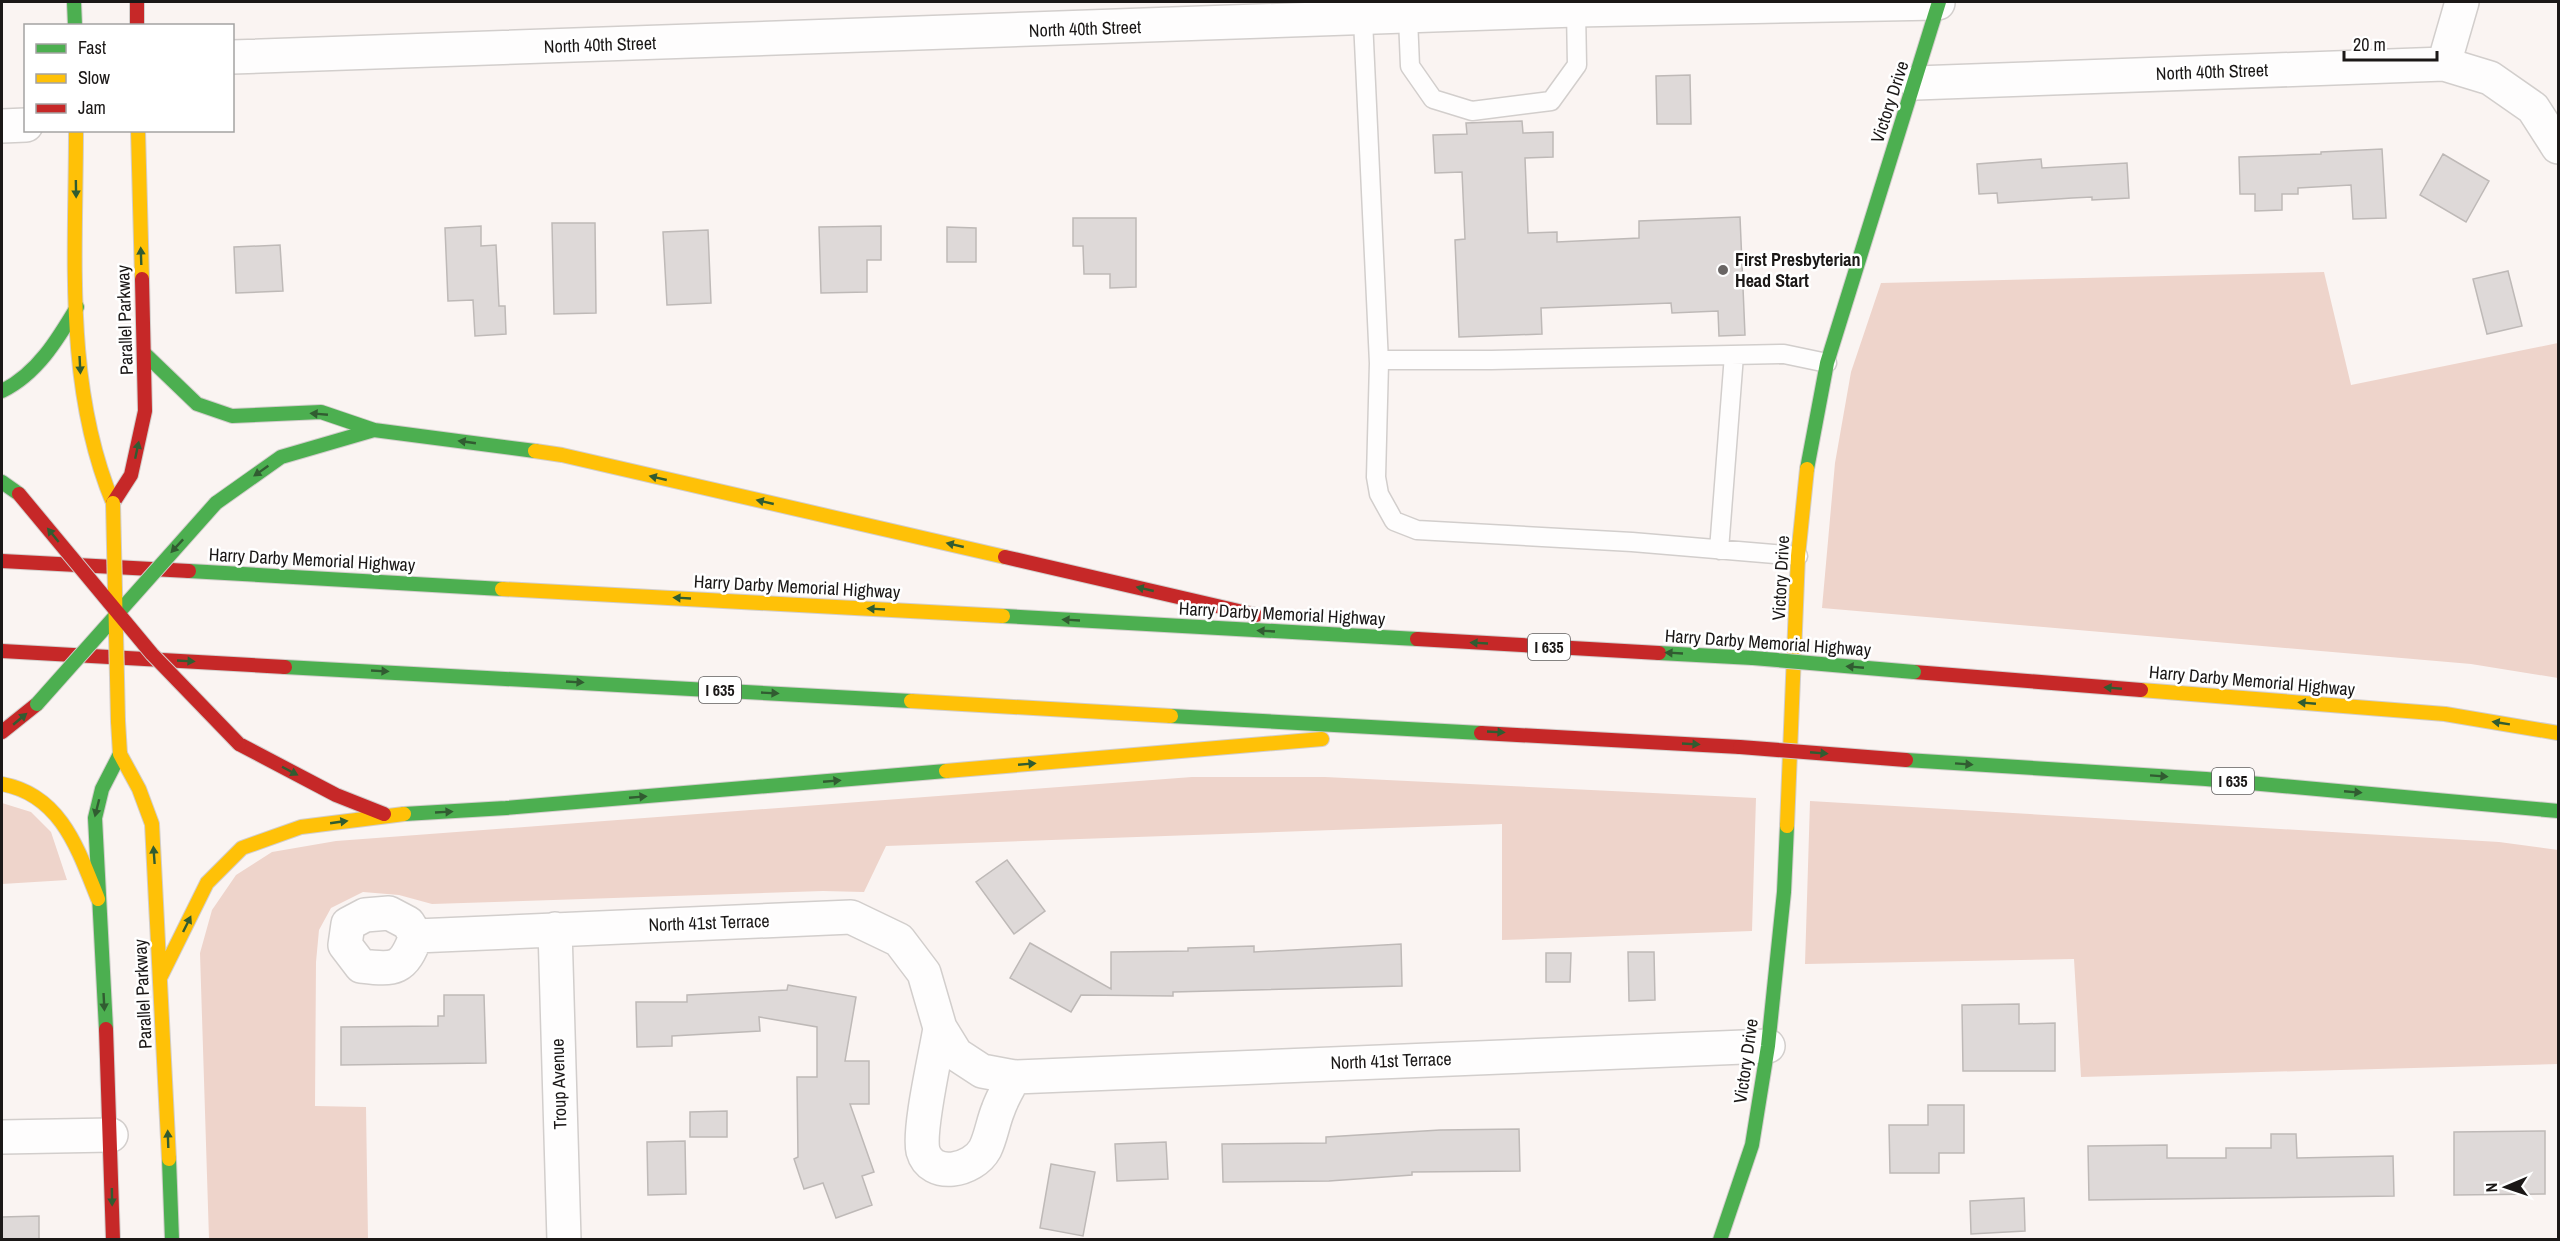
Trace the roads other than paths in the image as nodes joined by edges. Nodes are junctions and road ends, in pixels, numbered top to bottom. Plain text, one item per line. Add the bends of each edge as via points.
1 (74, 2) edge
2 (137, 2) edge
3 (1938, 2) edge
4 (2462, 2) edge
5 (1576, 10) junction
6 (1408, 18) junction
7 (1363, 20) junction
8 (75, 24) edge
9 (137, 24) edge
10 (234, 57) edge
11 (2444, 64) junction
12 (1916, 83) junction
13 (24, 125) edge
14 (2, 126) edge
15 (76, 132) edge
16 (138, 132) edge
17 (2559, 147) edge
18 (77, 307) junction
19 (145, 354) junction
20 (1734, 355) junction
21 (1379, 360) junction
22 (1827, 363) junction
23 (2, 392) edge
24 (374, 430) junction
25 (2, 482) edge
26 (113, 503) junction
27 (1719, 550) junction
28 (1798, 556) junction
29 (2, 561) edge
30 (116, 613) junction
31 (1345, 635) junction
32 (2, 651) edge
33 (1437, 729) junction
34 (2, 732) edge
35 (2559, 732) edge
36 (120, 754) junction
37 (2, 784) edge
38 (2559, 811) edge
39 (385, 815) junction
40 (98, 899) junction
41 (555, 929) junction
42 (416, 936) dead end
43 (161, 976) junction
44 (940, 1028) junction
45 (1768, 1046) junction
46 (1014, 1077) junction
47 (111, 1135) junction
48 (2, 1137) edge
49 (113, 1239) edge
50 (172, 1239) edge
51 (564, 1239) edge
52 (1720, 1239) edge

1 - 8 main road
2 - 9 main road
3 - 5 street, North 40th Street
3 - 12 main road, Victory Drive
4 - 11 street
5 - 6 street, North 40th Street
5 - 6 lane via 1577,65 1551,101 1472,111 1432,99 1410,66
6 - 7 street, North 40th Street
7 - 10 street, North 40th Street
7 - 21 lane
11 - 12 street, North 40th Street
11 - 17 street, North 40th Street via 2490,78 2533,108
12 - 22 main road, Victory Drive
13 - 14 street
15 -> 18 main road, Parallel Parkway
19 -> 16 main road, Parallel Parkway
18 - 23 main road via 56,342 12,388
18 -> 26 main road, Parallel Parkway via 82,387 93,452
24 -> 19 main road via 321,412 232,416 198,404
26 -> 19 main road, Parallel Parkway via 132,475 145,411
20 - 21 lane
20 - 22 lane via 1784,354
20 - 27 lane
21 - 27 lane via 1376,477 1379,494 1394,521 1417,530
22 - 28 main road, Victory Drive via 1809,453
24 -> 30 main road, bridge via 281,458 216,503
31 -> 24 main road via 562,455
30 -> 25 main road, bridge via 19,494
26 - 30 main road, Parallel Parkway, bridge
27 - 28 lane
28 - 45 main road, Victory Drive via 1784,892
31 -> 29 main road, Harry Darby Memorial Highway / I 635
34 -> 30 main road, bridge via 37,704
30 - 36 main road, Parallel Parkway, bridge
30 -> 39 main road, bridge via 204,712 239,744 336,795
35 -> 31 main road, Harry Darby Memorial Highway / I 635, bridge via 2445,714 1753,658
32 -> 33 main road, I 635
33 -> 38 main road, I 635, bridge via 2206,779
39 -> 33 main road
36 -> 40 main road via 102,789 94,818
43 -> 36 main road, Parallel Parkway via 152,824
37 - 40 main road via 37,795 73,837
43 -> 39 main road via 207,883 242,848 301,827
40 -> 47 main road
41 - 42 street, North 41st Terrace
41 - 44 street, North 41st Terrace via 851,917 899,940 924,974
41 - 51 street, Troup Avenue
50 -> 43 main road, Parallel Parkway
44 - 46 street, North 41st Terrace via 956,1054 973,1066
44 - 46 street, North 41st Terrace via 922,1131 922,1149 937,1168 955,1170 975,1161 984,1150 998,1108
45 - 46 street, North 41st Terrace
45 - 52 main road, Victory Drive via 1752,1145
47 - 48 street
47 -> 49 main road

